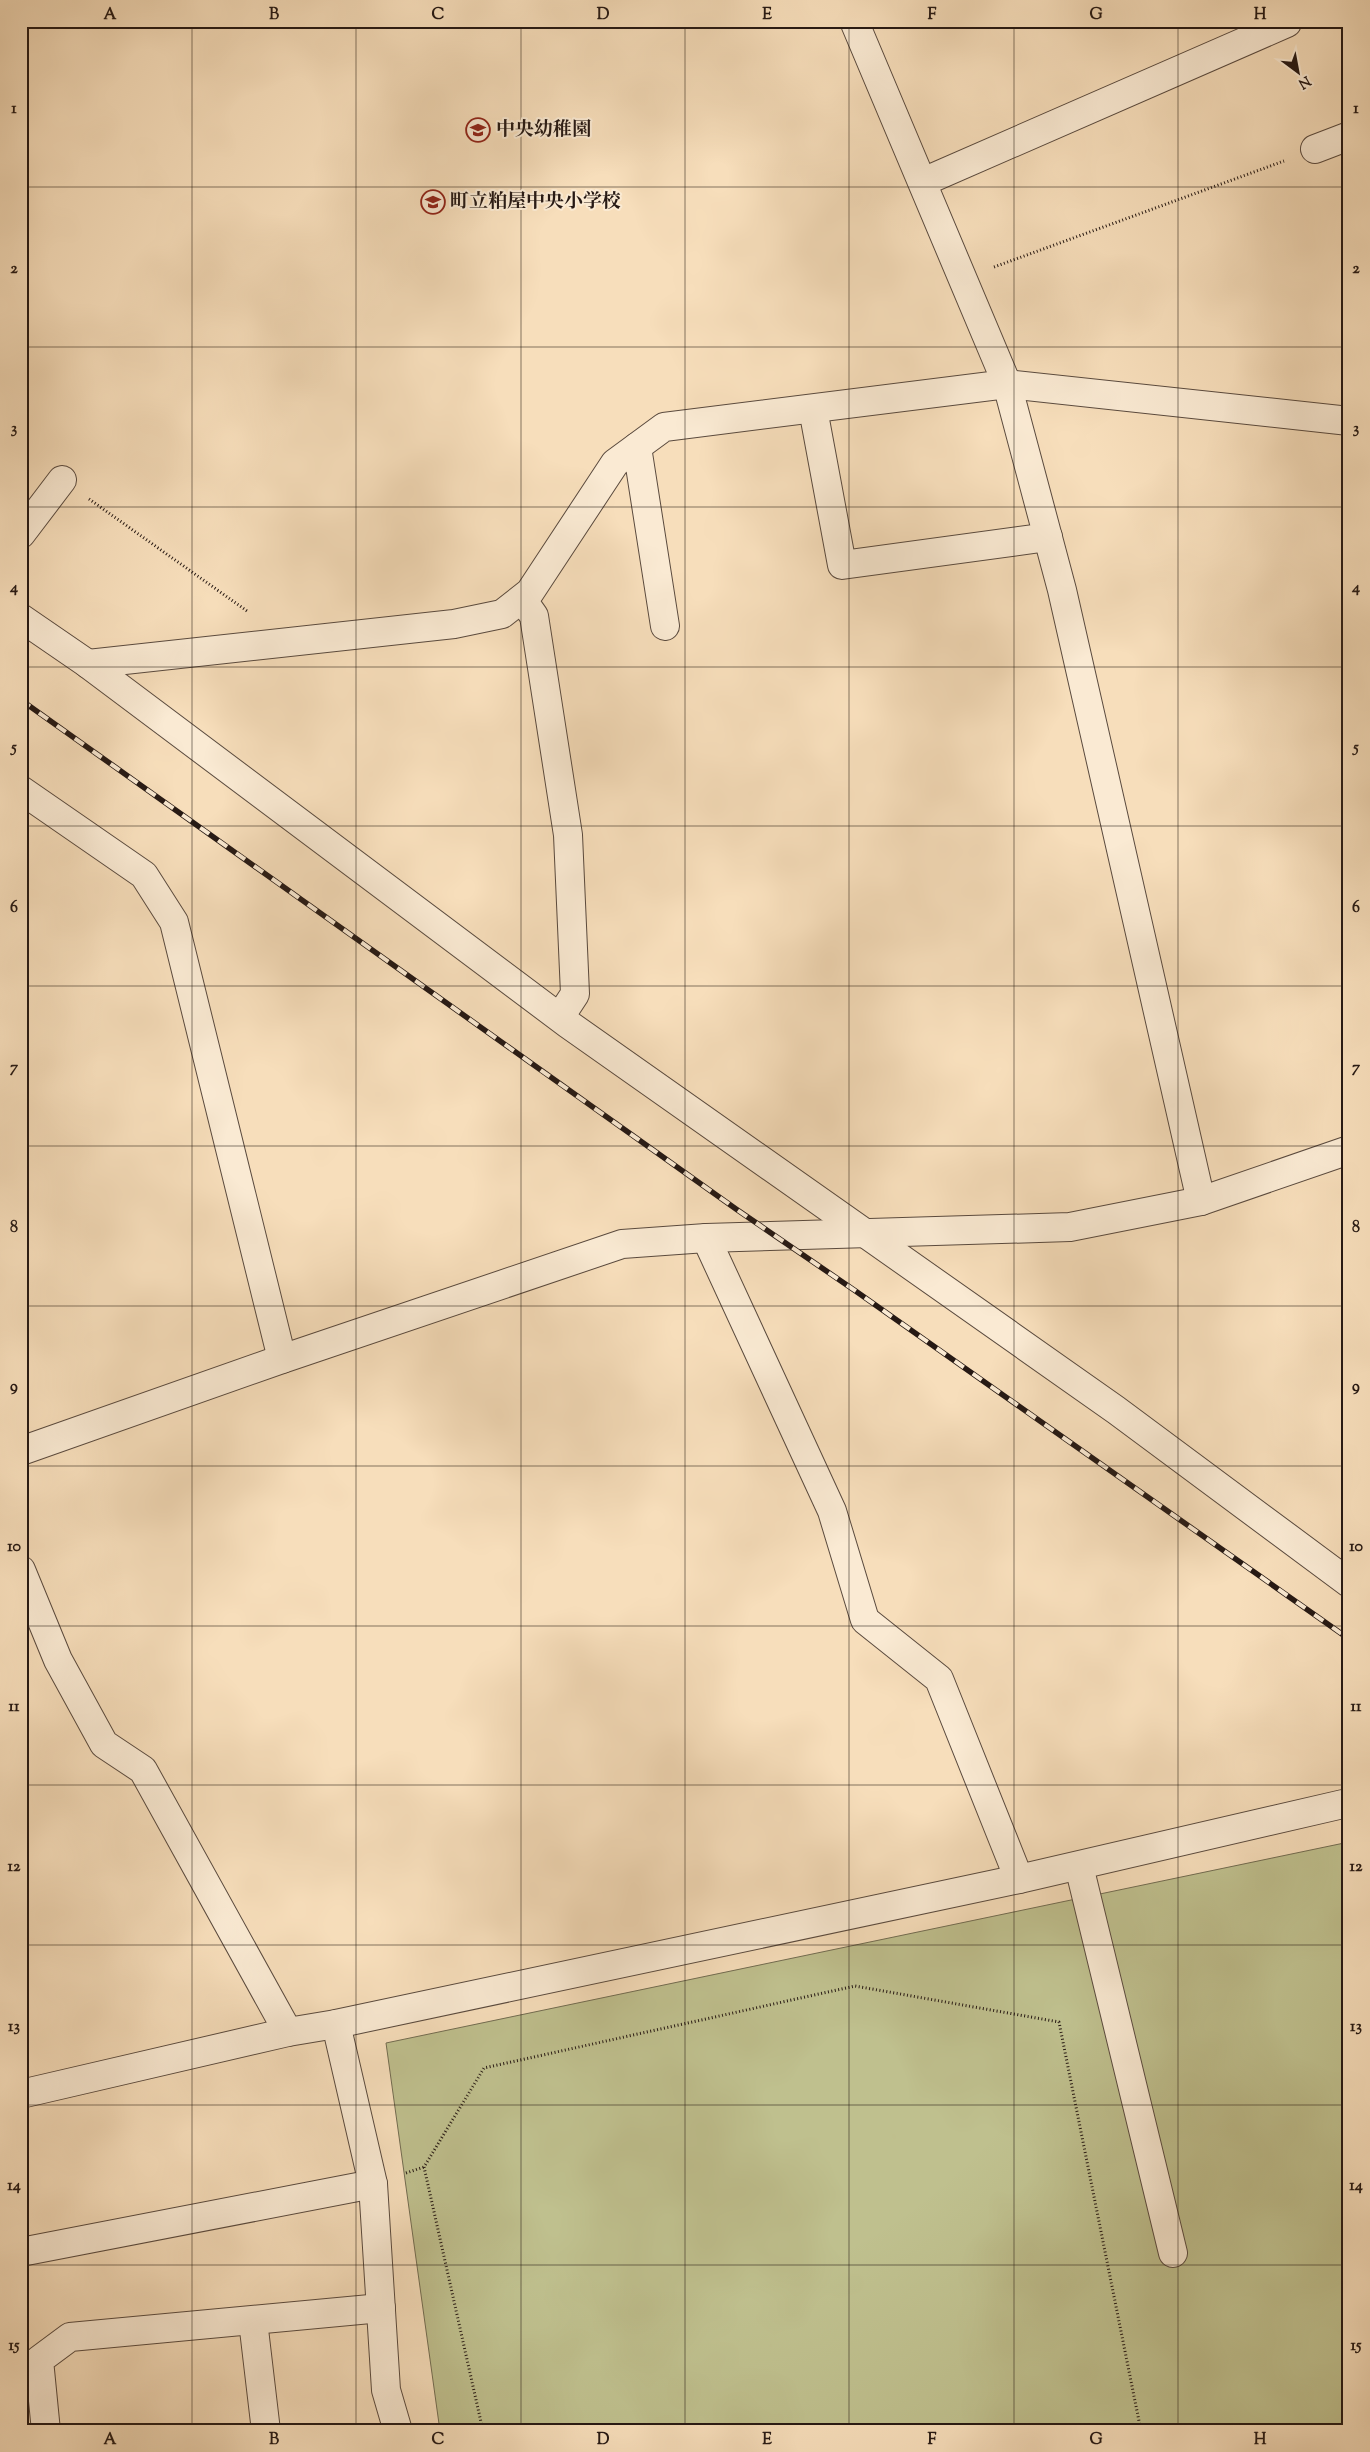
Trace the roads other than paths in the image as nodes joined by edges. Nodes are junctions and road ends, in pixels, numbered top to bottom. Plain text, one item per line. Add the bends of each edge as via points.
1 (854, 21) edge
2 (1286, 21) edge
3 (1349, 136) edge
4 (1315, 149) road end
5 (923, 182) junction
6 (1007, 384) junction
7 (813, 409) junction
8 (1349, 421) edge
9 (636, 447) junction
10 (62, 480) road end
11 (21, 534) edge
12 (1048, 538) junction
13 (522, 599) junction
14 (21, 618) edge
15 (665, 626) dead end
16 (88, 664) junction
17 (21, 790) edge
18 (560, 1017) junction
19 (1349, 1150) edge
20 (1201, 1202) junction
21 (870, 1235) junction
22 (706, 1238) junction
23 (282, 1359) junction
24 (21, 1451) edge
25 (21, 1570) edge
26 (1349, 1583) edge
27 (1349, 1805) edge
28 (1079, 1866) junction
29 (1019, 1879) junction
30 (336, 2024) junction
31 (288, 2032) junction
32 (21, 2094) edge
33 (372, 2184) junction
34 (21, 2252) edge
35 (1173, 2253) dead end
36 (381, 2308) junction
37 (253, 2321) junction
38 (46, 2431) edge
39 (266, 2431) edge
40 (398, 2431) edge

1 - 5 street
2 - 5 street
3 - 4 street
5 - 6 street
6 - 7 street
6 - 8 street
6 - 12 street
7 - 9 street via 664,427
7 - 12 street via 842,564
9 - 13 street via 615,463 530,592
9 - 15 street
10 - 11 street
12 - 20 street
13 - 16 street via 502,614 464,622
13 - 18 street via 534,616 568,835 575,994
14 - 16 street
16 - 18 street
17 - 23 street via 144,875 174,922
18 - 21 street
19 - 20 street
20 - 21 street via 1070,1227
21 - 22 street
21 - 26 street via 1116,1410
22 - 23 street via 622,1244
22 - 29 street via 832,1511 865,1620 939,1679
23 - 24 street
25 - 31 street via 58,1660 104,1744 143,1770
27 - 28 street
28 - 29 street
28 - 35 street
29 - 30 street
30 - 31 street
30 - 33 street
31 - 32 street
33 - 34 street
33 - 36 street
36 - 37 street
36 - 40 street via 386,2390
37 - 38 street via 70,2337 39,2360
37 - 39 street

